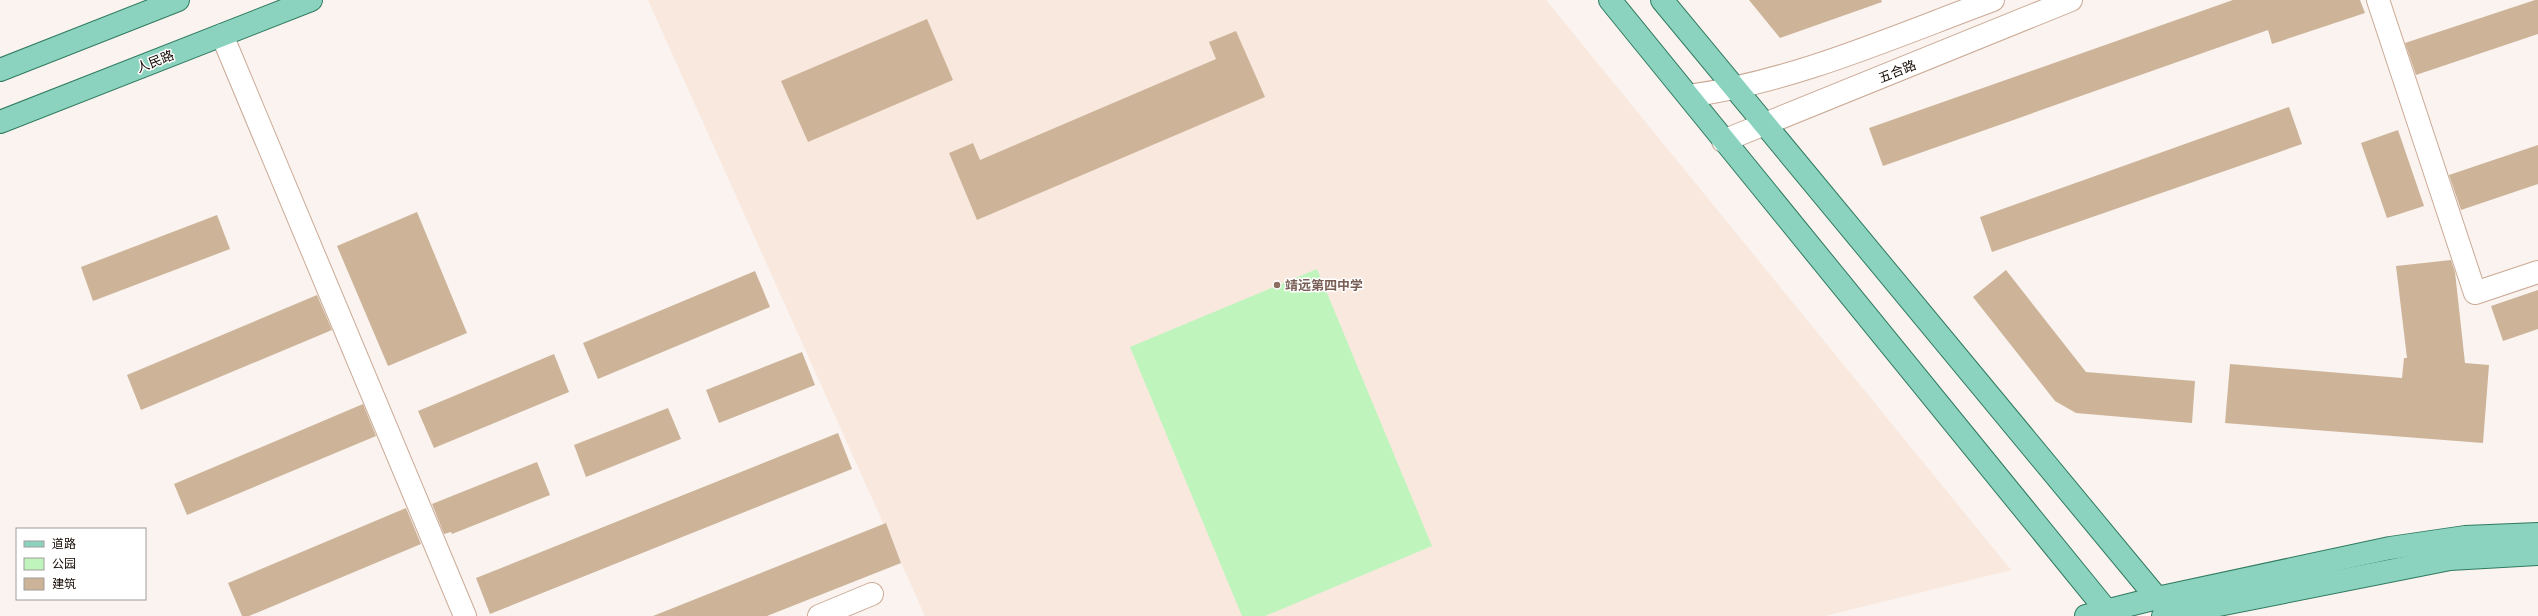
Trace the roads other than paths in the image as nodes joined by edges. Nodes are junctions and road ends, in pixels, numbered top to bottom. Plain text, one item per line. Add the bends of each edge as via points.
1 (178, 0) edge
2 (311, 0) edge
3 (1610, 0) edge
4 (1662, 0) edge
5 (1993, 0) edge
6 (2071, 0) edge
7 (2378, 0) edge
8 (222, 35) junction
9 (0, 70) edge
10 (1734, 90) junction
11 (1689, 96) junction
12 (0, 122) edge
13 (1765, 124) junction
14 (1723, 141) junction
15 (2538, 272) edge
16 (2538, 534) edge
17 (2538, 554) edge
18 (872, 594) dead end
19 (2170, 610) edge
20 (2109, 613) edge
21 (465, 616) edge
22 (819, 616) edge
23 (2086, 616) edge

1 - 9 main road
2 - 8 main road, 人民路
3 - 11 main road
4 - 10 main road
5 - 10 street via 1819,65
6 - 13 street, 五合路
7 - 15 street via 2475,293
8 - 12 main road, 人民路
8 - 21 street
10 - 11 street
10 - 13 main road
11 - 14 main road
13 - 14 street, 五合路
13 - 19 main road
14 - 20 main road
16 - 19 main road via 2465,537 2390,548
17 - 19 main road via 2450,559
18 - 22 street
19 - 20 main road
20 - 23 main road

